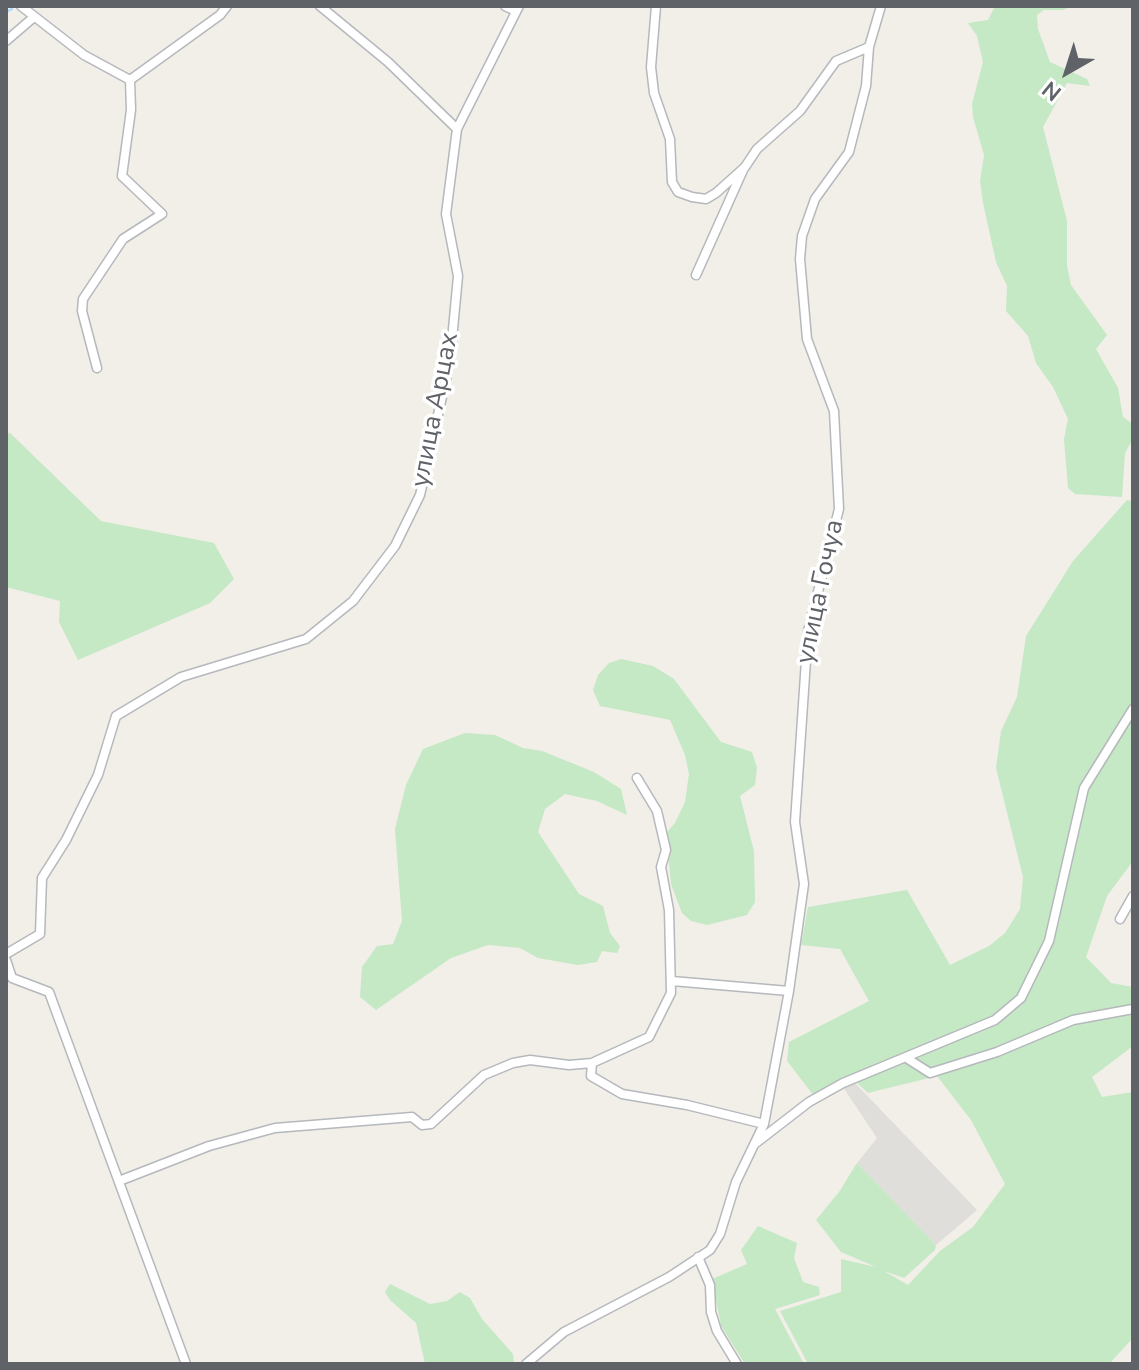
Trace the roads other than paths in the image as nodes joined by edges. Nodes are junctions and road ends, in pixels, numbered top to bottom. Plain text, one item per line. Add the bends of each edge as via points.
1 (21, 6) edge
2 (227, 6) edge
3 (320, 6) edge
4 (505, 6) edge
5 (656, 6) edge
6 (881, 6) edge
7 (517, 8) edge
8 (34, 17) junction
9 (6, 41) edge
10 (869, 47) junction
11 (130, 80) junction
12 (457, 129) junction
13 (745, 167) junction
14 (696, 275) dead end
15 (97, 368) dead end
16 (1133, 709) edge
17 (637, 778) dead end
18 (1133, 896) edge
19 (1120, 919) dead end
20 (6, 957) edge
21 (672, 981) junction
22 (789, 991) junction
23 (1133, 1009) edge
24 (908, 1059) junction
25 (592, 1063) junction
26 (764, 1124) junction
27 (752, 1146) junction
28 (119, 1181) junction
29 (698, 1257) junction
30 (528, 1363) edge
31 (186, 1364) edge
32 (737, 1364) edge

1 - 8 street
2 - 11 street
3 - 12 street
4 - 7 street
5 - 13 street via 651,67 670,139 672,182 678,192 706,199
6 - 10 street, улица Гочуа
7 - 12 street, улица Арцах
8 - 9 street
8 - 11 street via 84,55
10 - 13 street via 836,61 800,111 757,149
10 - 22 street, улица Гочуа via 866,86 849,152 815,199 800,259 807,339 834,411 839,509 808,631 795,822 804,884
11 - 15 street via 122,176 162,214 123,239 83,299
12 - 20 street, улица Арцах via 446,214 458,276 450,361 420,495 395,546 353,601 306,639 181,677 116,716 98,775 42,878 40,934
13 - 14 street
16 - 24 street via 1084,788 1049,941 1032,982 995,1020
17 - 21 street via 657,811 666,850 661,867 668,890
18 - 19 street
20 - 28 street via 12,978 49,992
21 - 22 street
21 - 25 street via 667,1004 649,1037
22 - 26 street, улица Гочуа
23 - 24 street via 1073,1020 930,1073
24 - 27 street via 843,1083
25 - 26 street via 591,1076 608,1089
25 - 28 street via 513,1063 484,1075 431,1124 422,1125 412,1117 275,1128 209,1146
26 - 27 street, улица Гочуа
27 - 29 street, улица Гочуа via 720,1234
28 - 31 street
29 - 30 street via 564,1332
29 - 32 street via 710,1285 717,1331

